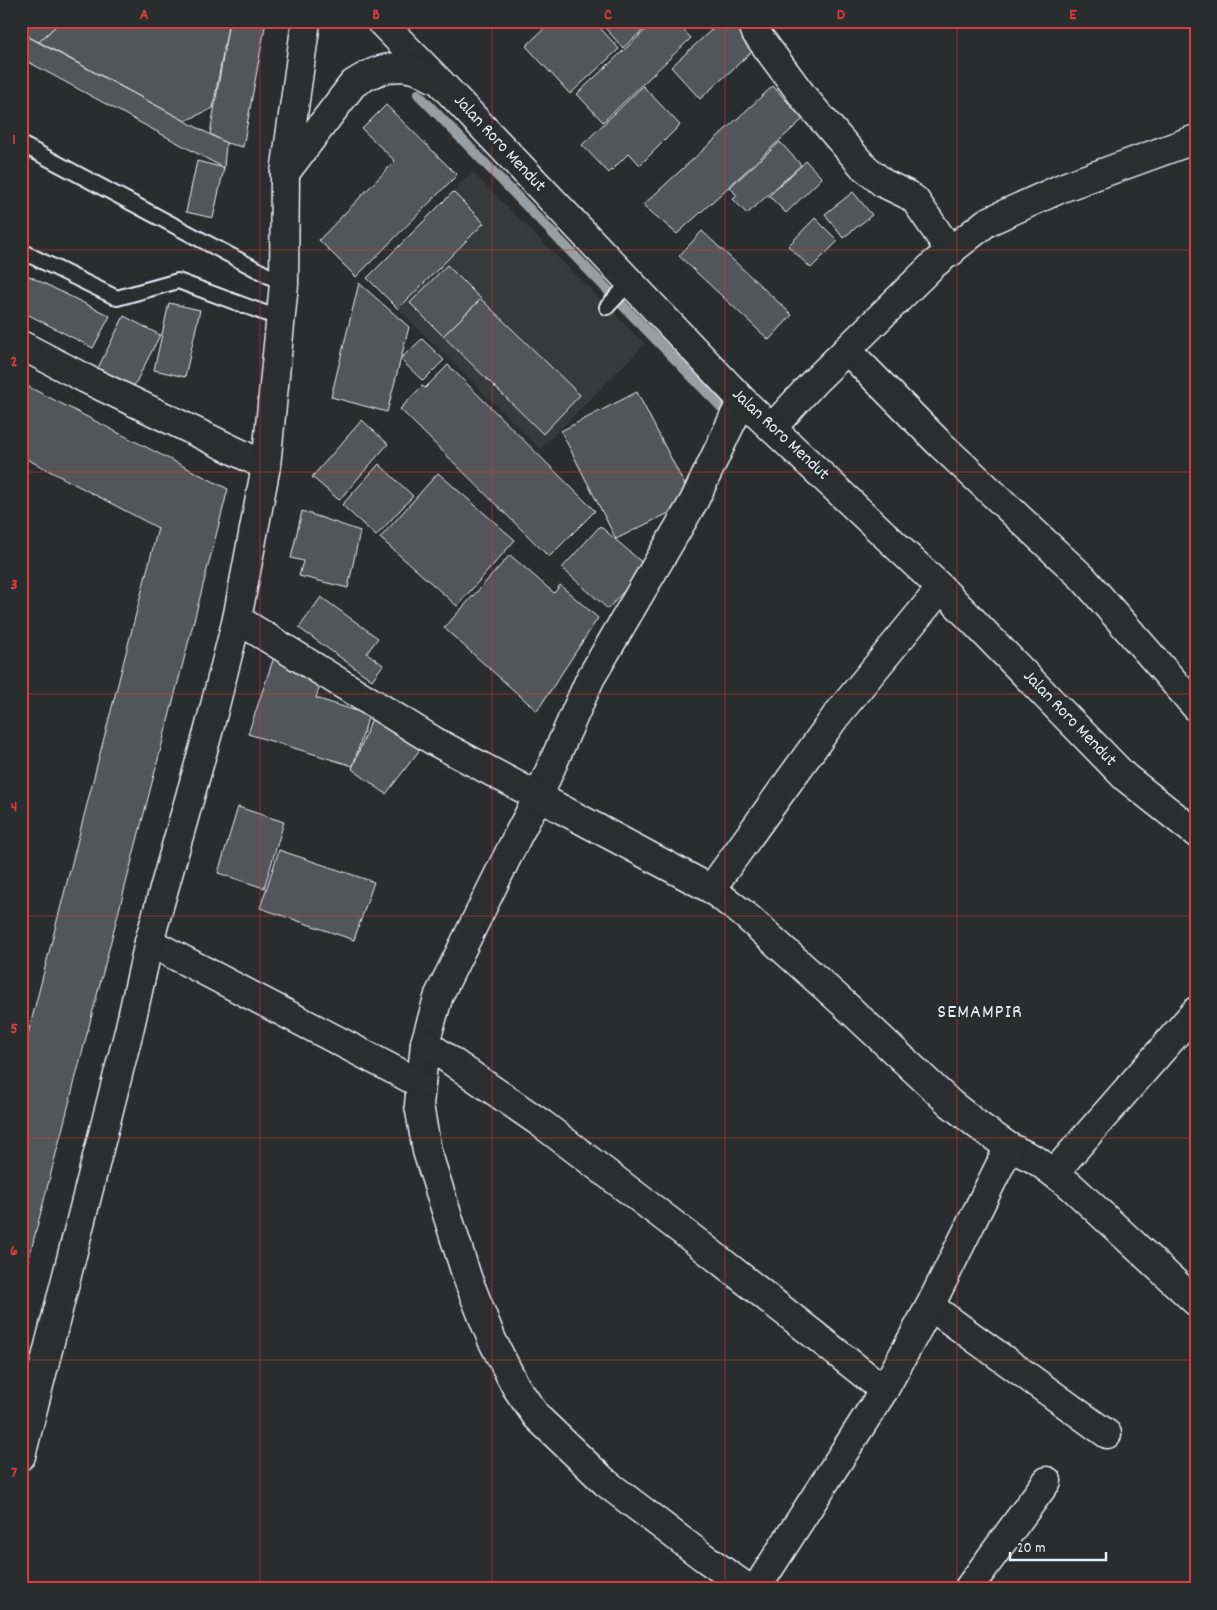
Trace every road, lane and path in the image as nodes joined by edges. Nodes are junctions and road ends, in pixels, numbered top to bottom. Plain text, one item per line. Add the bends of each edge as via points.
1 (306, 21) edge
2 (380, 21) edge
3 (752, 21) edge
4 (440, 82) junction
5 (1196, 139) edge
6 (21, 144) edge
7 (285, 173) junction
8 (21, 252) edge
9 (951, 252) junction
10 (284, 284) junction
11 (626, 287) junction
12 (607, 307) dead end
13 (281, 319) junction
14 (21, 345) edge
15 (842, 355) junction
16 (742, 400) junction
17 (772, 428) junction
18 (266, 466) junction
19 (941, 588) junction
20 (237, 619) junction
21 (1196, 707) edge
22 (538, 798) junction
23 (1196, 833) edge
24 (711, 889) junction
25 (149, 942) junction
26 (1196, 1011) edge
27 (425, 1043) junction
28 (421, 1084) junction
29 (1009, 1147) junction
30 (1054, 1173) junction
31 (1196, 1302) edge
32 (930, 1306) junction
33 (884, 1390) junction
34 (1107, 1434) dead end
35 (21, 1456) edge
36 (1047, 1481) dead end
37 (749, 1589) edge
38 (756, 1589) edge
39 (968, 1589) edge

1 - 7 street
2 - 4 street, Jalan Roro Mendut
3 - 9 street via 756,33 805,99 863,166 915,200
4 - 7 street via 413,69 388,68 368,74 353,84
4 - 11 street, Jalan Roro Mendut
5 - 9 street via 1064,187 987,222
6 - 10 lane
7 - 10 street
8 - 13 lane via 117,298 178,281
9 - 15 street via 934,264
10 - 13 street
11 - 12 lane
11 - 16 street, Jalan Roro Mendut
13 - 18 street
14 - 18 street
15 - 17 street
15 - 21 street via 1083,578
16 - 17 street, Jalan Roro Mendut
16 - 22 street via 694,501 590,679
17 - 19 street, Jalan Roro Mendut
18 - 20 street
19 - 23 street, Jalan Roro Mendut via 1125,777
19 - 24 street via 836,716
20 - 22 street via 434,741
20 - 25 street
22 - 24 street
22 - 27 street via 439,995
24 - 29 street via 759,927 951,1104
25 - 28 street
25 - 35 street
26 - 30 street
27 - 28 street
27 - 33 street via 542,1124
28 - 37 street via 419,1105 427,1151 467,1277 492,1340 516,1387 536,1416 606,1483
29 - 30 street
29 - 32 street
30 - 31 street
32 - 33 street
32 - 34 street
33 - 38 street
36 - 39 street

